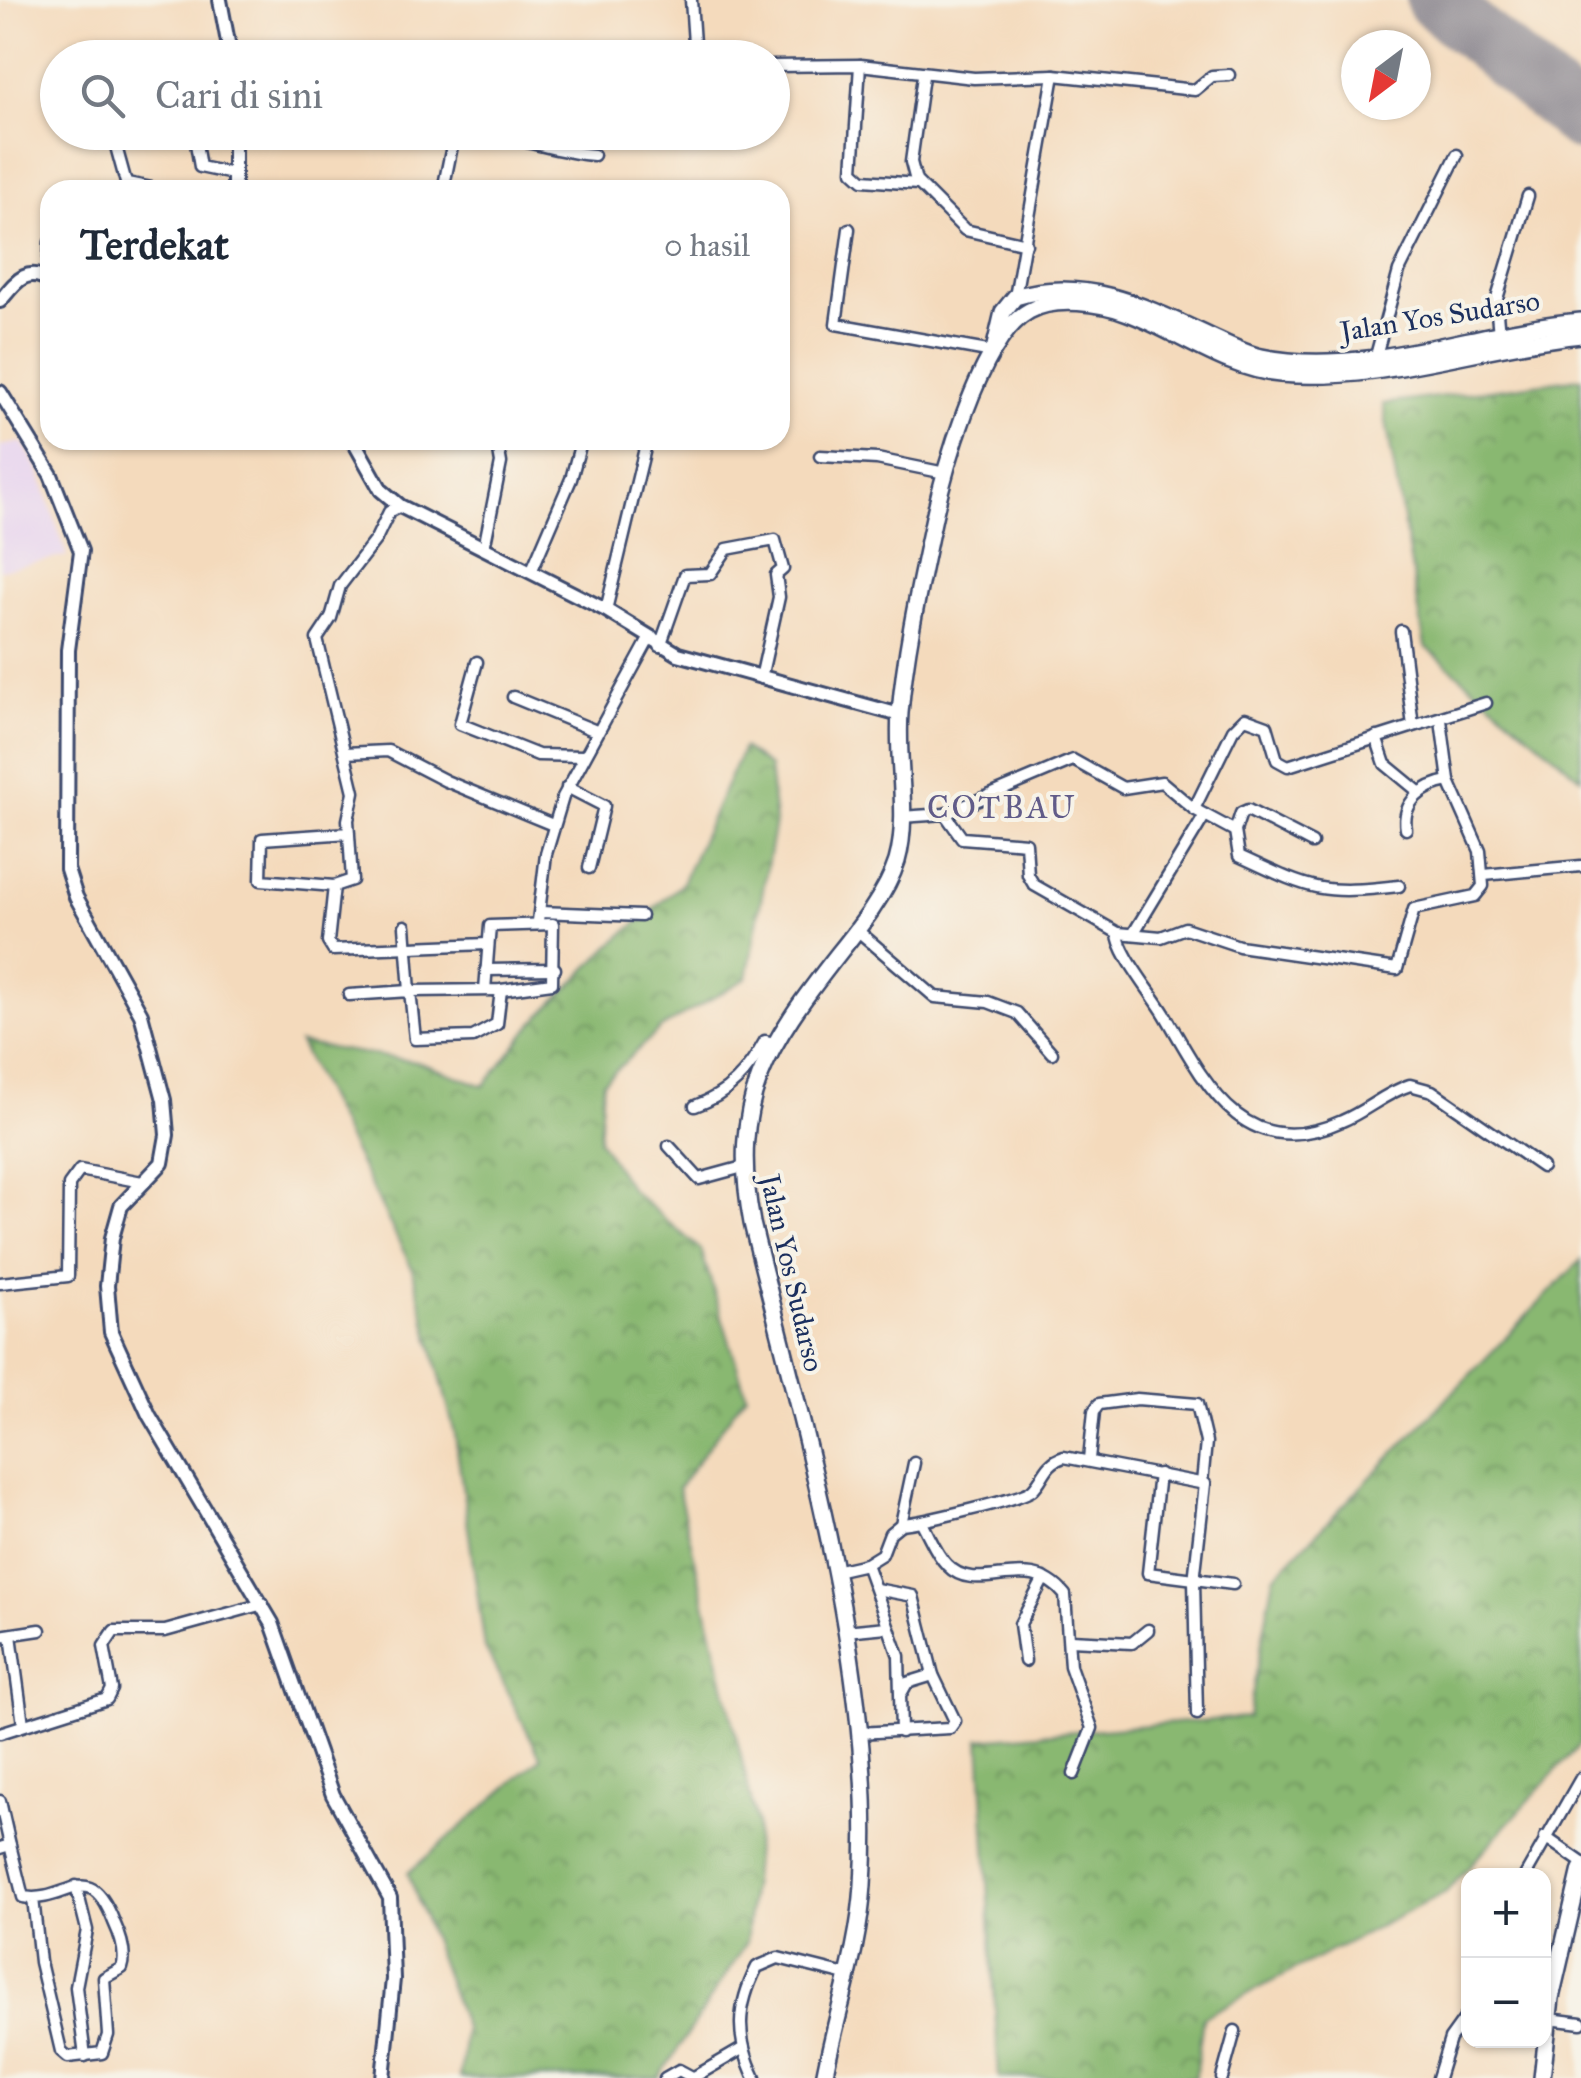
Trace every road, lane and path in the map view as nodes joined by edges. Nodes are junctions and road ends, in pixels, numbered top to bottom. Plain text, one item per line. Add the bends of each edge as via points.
1 (220, 0) edge
2 (691, 0) edge
3 (228, 40) edge
4 (694, 40) edge
5 (860, 65) junction
6 (790, 66) edge
7 (1054, 75) junction
8 (1230, 75) dead end
9 (923, 76) junction
10 (117, 150) edge
11 (198, 150) edge
12 (234, 150) edge
13 (451, 150) edge
14 (546, 150) edge
15 (594, 155) dead end
16 (1457, 155) dead end
17 (234, 174) junction
18 (126, 180) edge
19 (234, 180) edge
20 (445, 180) edge
21 (918, 184) junction
22 (1528, 196) dead end
23 (849, 229) dead end
24 (1026, 244) junction
25 (40, 276) edge
26 (1015, 296) junction
27 (0, 301) edge
28 (1581, 321) edge
29 (1499, 334) junction
30 (1581, 335) edge
31 (994, 349) junction
32 (1374, 362) junction
33 (0, 392) edge
34 (359, 450) edge
35 (499, 450) edge
36 (579, 450) edge
37 (644, 450) edge
38 (820, 456) dead end
39 (945, 473) junction
40 (400, 506) junction
41 (484, 548) junction
42 (530, 572) junction
43 (606, 610) junction
44 (1402, 631) dead end
45 (654, 642) junction
46 (477, 662) dead end
47 (761, 678) junction
48 (513, 697) dead end
49 (1486, 704) dead end
50 (900, 715) junction
51 (1441, 720) junction
52 (1413, 726) junction
53 (596, 731) junction
54 (1376, 737) junction
55 (345, 753) junction
56 (582, 756) junction
57 (1449, 781) junction
58 (567, 787) junction
59 (1420, 792) junction
60 (1200, 812) junction
61 (945, 814) junction
62 (901, 817) junction
63 (553, 825) junction
64 (1406, 829) dead end
65 (1235, 830) junction
66 (349, 833) junction
67 (1312, 843) dead end
68 (1581, 866) edge
69 (588, 868) dead end
70 (1484, 875) junction
71 (334, 886) junction
72 (1400, 886) dead end
73 (641, 916) dead end
74 (539, 917) junction
75 (404, 926) dead end
76 (858, 930) junction
77 (1118, 933) junction
78 (1133, 934) junction
79 (486, 944) junction
80 (407, 948) junction
81 (555, 969) junction
82 (486, 970) junction
83 (485, 990) junction
84 (501, 990) junction
85 (410, 991) junction
86 (350, 994) dead end
87 (774, 1043) junction
88 (1052, 1053) dead end
89 (695, 1106) dead end
90 (669, 1146) dead end
91 (743, 1167) junction
92 (1542, 1167) dead end
93 (142, 1182) junction
94 (0, 1283) edge
95 (1090, 1459) junction
96 (914, 1463) dead end
97 (1159, 1474) junction
98 (1202, 1483) junction
99 (922, 1523) junction
100 (902, 1524) junction
101 (866, 1564) junction
102 (835, 1572) junction
103 (1044, 1578) junction
104 (1194, 1581) junction
105 (1232, 1584) dead end
106 (876, 1589) junction
107 (263, 1604) junction
108 (887, 1627) junction
109 (40, 1630) dead end
110 (1148, 1630) dead end
111 (845, 1631) junction
112 (5, 1635) edge
113 (1070, 1640) junction
114 (1025, 1661) dead end
115 (933, 1676) junction
116 (902, 1692) junction
117 (1197, 1714) dead end
118 (23, 1724) junction
119 (901, 1732) junction
120 (857, 1733) junction
121 (0, 1734) edge
122 (1074, 1774) dead end
123 (1581, 1778) edge
124 (0, 1802) edge
125 (1544, 1837) junction
126 (5, 1846) edge
127 (1581, 1866) edge
128 (1529, 1868) edge
129 (76, 1886) junction
130 (1578, 1887) edge
131 (33, 1898) junction
132 (846, 1975) junction
133 (1551, 1983) edge
134 (1551, 2019) edge
135 (1581, 2023) edge
136 (1461, 2024) edge
137 (1235, 2031) dead end
138 (1546, 2048) edge
139 (742, 2049) junction
140 (85, 2056) junction
141 (694, 2077) edge
142 (383, 2078) edge
143 (665, 2078) edge
144 (755, 2078) edge
145 (824, 2078) edge
146 (1222, 2078) edge
147 (1438, 2078) edge
148 (1542, 2078) edge

1 - 3 street
2 - 4 street
5 - 6 street
5 - 9 street
5 - 21 street via 853,171 864,180
7 - 8 street via 1195,90 1212,76
7 - 9 street
7 - 24 street
9 - 21 street via 911,162
10 - 18 street
11 - 17 street via 202,170
12 - 17 street
13 - 20 street
14 - 15 street
16 - 32 street via 1399,271
17 - 19 street
21 - 24 street via 965,230
22 - 29 street via 1500,286
23 - 31 street via 836,324
24 - 26 street
25 - 27 street via 25,275
26 - 31 highway, Jalan Yos Sudarso via 1003,312
26 - 32 highway, Jalan Yos Sudarso via 1098,290 1260,357
28 - 29 highway, Jalan Yos Sudarso
29 - 32 highway, Jalan Yos Sudarso
30 - 32 highway, Jalan Yos Sudarso via 1431,364
31 - 32 highway, Jalan Yos Sudarso via 1032,308 1072,304 1128,313 1260,371 1306,375
31 - 39 highway, Jalan Yos Sudarso
33 - 93 street via 51,475 81,550 68,650 67,869 130,990 158,1065 165,1156
34 - 40 street via 381,490
35 - 41 street
36 - 42 street
37 - 43 street
38 - 39 street
39 - 50 highway, Jalan Yos Sudarso
40 - 41 street
40 - 55 street via 389,512 340,586 317,640
41 - 42 street
42 - 43 street
43 - 45 street
44 - 52 street
45 - 47 street
45 - 47 street via 684,576 710,574 727,549 774,540 783,569 776,575 778,605
45 - 53 street
46 - 56 street via 461,725 538,755
47 - 50 street
48 - 53 street
49 - 51 street
50 - 62 highway, Jalan Yos Sudarso
51 - 52 street
51 - 57 street
52 - 54 street
53 - 56 street
54 - 59 street via 1385,764
54 - 60 street via 1284,766 1267,726 1246,718 1233,730
55 - 63 street via 388,751
55 - 66 street via 354,792
56 - 58 street
57 - 59 street
57 - 70 street
58 - 63 street
58 - 69 street via 604,806
59 - 64 street via 1405,815
60 - 61 street via 1162,782 1123,788 1074,760
60 - 65 street
60 - 78 street
61 - 62 street
61 - 77 street via 962,838 1026,843 1034,885
62 - 76 highway, Jalan Yos Sudarso via 896,863
63 - 74 street
65 - 67 street via 1240,813 1248,810
65 - 72 street via 1240,856 1308,888 1337,893
66 - 71 street via 352,880
66 - 71 street via 260,842 264,882
68 - 70 street
70 - 78 street via 1475,896 1414,909 1394,971 1239,946 1184,928 1161,937
71 - 80 street via 330,948
73 - 74 street
74 - 79 street via 490,926
74 - 81 street via 554,926
75 - 80 street
76 - 87 highway, Jalan Yos Sudarso
76 - 88 street via 935,996 1017,1013
77 - 78 street
77 - 92 street via 1119,950 1151,987 1198,1074 1255,1127 1274,1135 1307,1134 1410,1085 1432,1092
79 - 80 street
79 - 82 street
80 - 85 street
81 - 82 street
81 - 84 street via 549,985
82 - 83 street
83 - 84 street
83 - 85 street
84 - 85 street via 497,1024 483,1035 418,1039
85 - 86 street
87 - 89 street via 765,1041 730,1088
87 - 91 highway, Jalan Yos Sudarso via 750,1103
90 - 91 street via 700,1180
91 - 102 highway, Jalan Yos Sudarso
93 - 94 street via 80,1170 70,1186 68,1276
93 - 107 street via 121,1206 112,1238 111,1332 148,1415
95 - 97 street
95 - 98 street via 1099,1404 1197,1404 1206,1442
95 - 99 street via 1057,1459 1026,1494
96 - 100 street
97 - 98 street
97 - 104 street via 1148,1573
98 - 104 street via 1207,1487
99 - 100 street
99 - 103 street via 944,1563 962,1576 1018,1572
100 - 101 street via 879,1558
101 - 102 street
101 - 106 street
102 - 111 highway, Jalan Yos Sudarso
103 - 113 street via 1065,1594
103 - 114 street via 1020,1624
104 - 105 street
104 - 117 street
106 - 108 street
106 - 115 street via 913,1596
107 - 118 street via 165,1630 114,1631 104,1646 112,1690 107,1699
107 - 142 street via 340,1809 391,1903 392,2008
108 - 111 street
108 - 116 street via 899,1656
109 - 112 street
110 - 113 street via 1132,1642
111 - 120 highway, Jalan Yos Sudarso
112 - 118 street
113 - 122 street via 1070,1666 1092,1728
115 - 116 street via 906,1683
115 - 119 street via 955,1724
116 - 119 street
118 - 121 street
119 - 120 street
120 - 132 highway, Jalan Yos Sudarso via 863,1890
123 - 125 street
124 - 126 street
125 - 127 street
125 - 128 street
126 - 131 street via 18,1889
127 - 130 highway
129 - 131 street
129 - 140 street via 87,1930 76,1987
129 - 140 street via 99,1892 125,1958 122,1968 104,1978 106,2048
130 - 133 highway
131 - 140 street via 61,2051
132 - 139 street via 778,1958 763,1961 740,2013
132 - 145 highway, Jalan Yos Sudarso
134 - 135 street
136 - 147 street
137 - 146 street
138 - 148 highway
139 - 141 street
139 - 144 street
141 - 143 street via 678,2070

